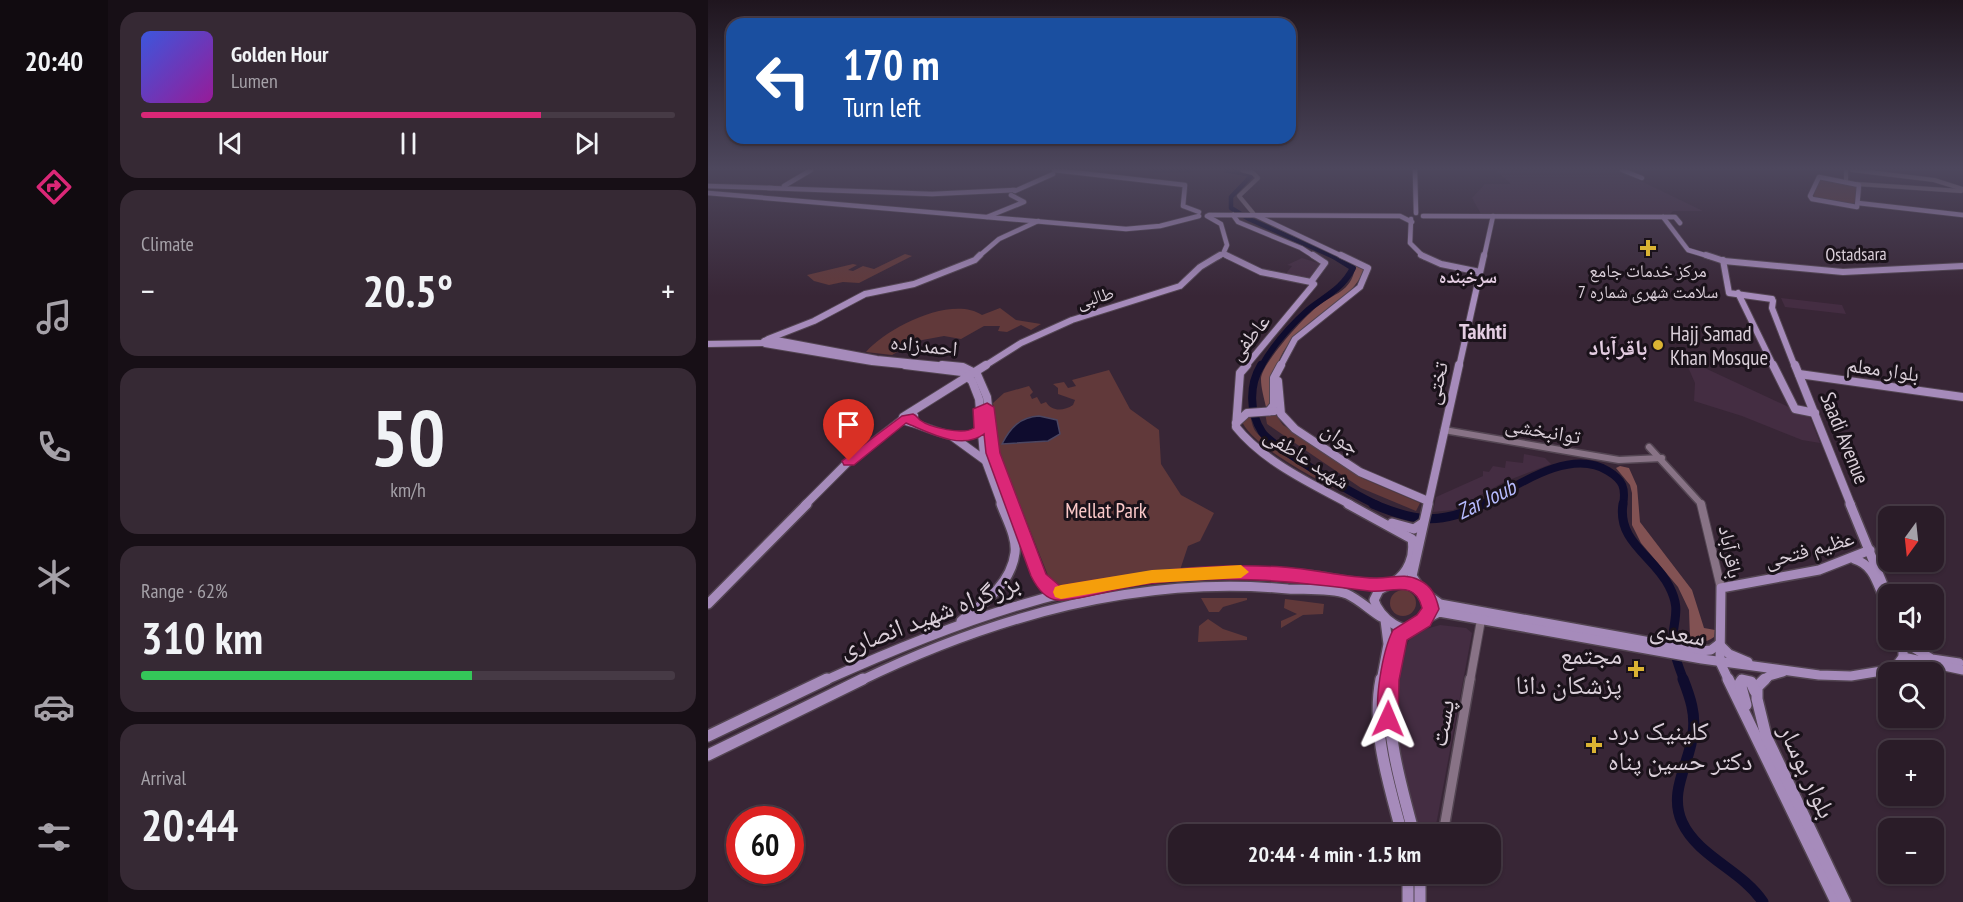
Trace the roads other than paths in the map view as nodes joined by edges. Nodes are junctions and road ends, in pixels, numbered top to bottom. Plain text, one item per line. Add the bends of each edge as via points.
1 (934, 212) edge
2 (1000, 212) edge
3 (1195, 212) edge
4 (1414, 212) edge
5 (1948, 212) edge
6 (1251, 213) junction
7 (1198, 214) junction
8 (1233, 214) junction
9 (1963, 214) edge
10 (1210, 216) junction
11 (1398, 216) junction
12 (1414, 216) junction
13 (1493, 216) junction
14 (988, 217) junction
15 (1663, 217) junction
16 (1038, 221) junction
17 (1668, 223) junction
18 (1103, 226) junction
19 (1223, 254) junction
20 (1723, 260) junction
21 (1963, 266) edge
22 (1480, 270) junction
23 (1311, 282) junction
24 (1738, 293) junction
25 (1756, 295) junction
26 (1744, 301) junction
27 (767, 341) junction
28 (708, 344) edge
29 (1279, 370) junction
30 (971, 374) junction
31 (1803, 377) junction
32 (1963, 399) edge
33 (1236, 405) junction
34 (983, 408) junction
35 (1269, 411) junction
36 (1246, 413) junction
37 (1815, 413) junction
38 (1281, 414) junction
39 (910, 419) junction
40 (1235, 424) junction
41 (981, 430) junction
42 (1444, 430) junction
43 (952, 436) junction
44 (1828, 444) junction
45 (1659, 458) joint
46 (986, 461) junction
47 (1428, 501) junction
48 (1367, 516) junction
49 (1422, 521) junction
50 (1023, 533) junction
51 (1013, 537) junction
52 (1870, 550) junction
53 (1854, 558) junction
54 (1152, 576) junction
55 (1393, 583) junction
56 (1879, 584) edge
57 (1883, 584) edge
58 (1721, 588) junction
59 (1152, 591) junction
60 (1423, 591) junction
61 (1058, 593) junction
62 (708, 604) edge
63 (1383, 619) junction
64 (1424, 620) junction
65 (1481, 620) junction
66 (962, 621) junction
67 (1411, 626) junction
68 (1719, 644) junction
69 (1658, 647) junction
70 (1903, 650) edge
71 (1916, 650) edge
72 (1701, 655) junction
73 (1903, 657) junction
74 (1931, 661) junction
75 (1720, 662) junction
76 (1962, 666) edge
77 (1761, 667) junction
78 (1787, 670) junction
79 (1755, 691) junction
80 (1751, 725) junction
81 (708, 736) edge
82 (708, 755) edge
83 (1400, 824) edge
84 (1411, 824) edge
85 (1445, 824) edge
86 (1408, 884) edge
87 (1420, 884) edge
88 (1408, 902) edge
89 (1420, 902) edge
90 (1836, 902) edge
91 (1845, 902) edge

1 - 14 main road
2 - 14 main road
3 - 7 main road
4 - 12 main road
5 - 9 main road
6 - 8 main road
6 - 11 main road
6 - 29 main road via 1366,266 1367,271 1360,287 1295,339
7 - 10 main road
7 - 18 main road via 1139,228
8 - 10 main road
8 - 10 main road
8 - 23 main road, عاطفی via 1239,222 1301,248 1325,263
10 - 19 main road via 1221,224 1227,245
11 - 12 main road
11 - 12 main road
12 - 13 main road
12 - 22 main road via 1410,240 1417,251 1449,266
13 - 15 main road
13 - 22 main road, تختی
14 - 16 main road
14 - 18 main road
15 - 17 main road
15 - 17 main road via 1675,218 1680,223
16 - 18 main road
16 - 27 main road via 999,239 975,260 925,281 856,297
17 - 20 main road, Ostadsara via 1695,253
19 - 23 main road via 1261,272
19 - 30 main road, طالبی via 1200,267 1180,286 1072,320 1021,343
20 - 21 main road, Ostadsara via 1843,272
20 - 24 main road via 1729,293
22 - 42 main road, تختی
23 - 33 main road, عاطفی via 1314,284 1240,373
24 - 25 main road
24 - 26 main road
25 - 26 main road via 1744,295
25 - 31 main road via 1775,301
26 - 37 main road via 1795,409
27 - 28 main road
27 - 30 main road, احمدزاده
29 - 35 main road via 1273,383 1274,405
29 - 38 main road
30 - 34 main road, احمدزاده
30 - 39 main road, طالبی via 919,408
31 - 32 main road, بلوار معلم
31 - 32 main road, بلوار معلم
31 - 37 main road, Saadi Avenue
31 - 44 main road
33 - 36 main road
33 - 40 main road, عاطفی
34 - 41 main road, احمدزاده
34 - 50 main road, احمدزاده via 993,453
35 - 36 main road
35 - 38 main road
36 - 40 main road
37 - 44 main road, Saadi Avenue
38 - 47 main road, جوان via 1295,429 1360,472
39 - 43 main road
39 - 62 main road via 848,462
40 - 48 main road, شهید عاطفی via 1248,442
41 - 43 main road via 972,436
41 - 46 main road, احمدزاده
42 - 45 street, توانبخشی via 1619,460
42 - 47 main road, تختی
43 - 46 main road
44 - 52 main road, Saadi Avenue
45 - 58 street, باقرآباد via 1701,503
46 - 51 main road, احمدزاده
47 - 49 main road, تختی
48 - 49 main road, شهید عاطفی via 1408,528
48 - 55 main road, شهید عاطفی via 1414,541 1405,575
49 - 60 main road, تختی via 1412,576
50 - 51 main road
50 - 61 main road, احمدزاده via 1039,578
51 - 66 main road, احمدزاده via 1015,553 1004,581 992,597
52 - 53 main road, عظیم فتحی
52 - 57 main road
53 - 56 main road via 1872,567
53 - 58 main road, عظیم فتحی
54 - 55 main road, بزرگراه شهید انصاری via 1257,572 1376,585
54 - 59 main road
54 - 61 main road, بزرگراه شهید انصاری
55 - 60 main road via 1407,582
55 - 63 main road via 1376,597
58 - 68 main road, باقرآباد
59 - 63 main road, بزرگراه شهید انصاری via 1230,586 1320,591 1352,596
59 - 82 main road, بزرگراه شهید انصاری via 1058,607 941,643
60 - 64 main road via 1430,607
60 - 69 main road, سعدی via 1440,604
61 - 66 main road, بزرگراه شهید انصاری
63 - 67 main road via 1396,626
63 - 83 main road via 1390,634 1380,679 1378,719
64 - 65 main road, سعدی via 1436,612
64 - 67 main road
65 - 69 main road, سعدی
65 - 85 street, پست
66 - 81 main road, بزرگراه شهید انصاری via 866,660
67 - 84 main road via 1399,636 1389,680 1388,719 1394,760
68 - 72 main road, سعدی
68 - 75 main road, باقرآباد
68 - 77 main road via 1729,654
69 - 72 main road, سعدی
70 - 73 main road
71 - 74 main road
72 - 75 main road, سعدی
73 - 74 main road
73 - 78 main road, سعدی via 1894,669 1874,674 1840,676
74 - 76 main road
75 - 77 main road, سعدی
75 - 80 main road, بلوار بوسار
77 - 78 main road, سعدی
78 - 79 main road via 1769,676
79 - 80 main road via 1751,682 1742,680
79 - 91 main road, بلوار بوسار via 1766,736
80 - 90 main road, بلوار بوسار
86 - 88 main road
87 - 89 main road

